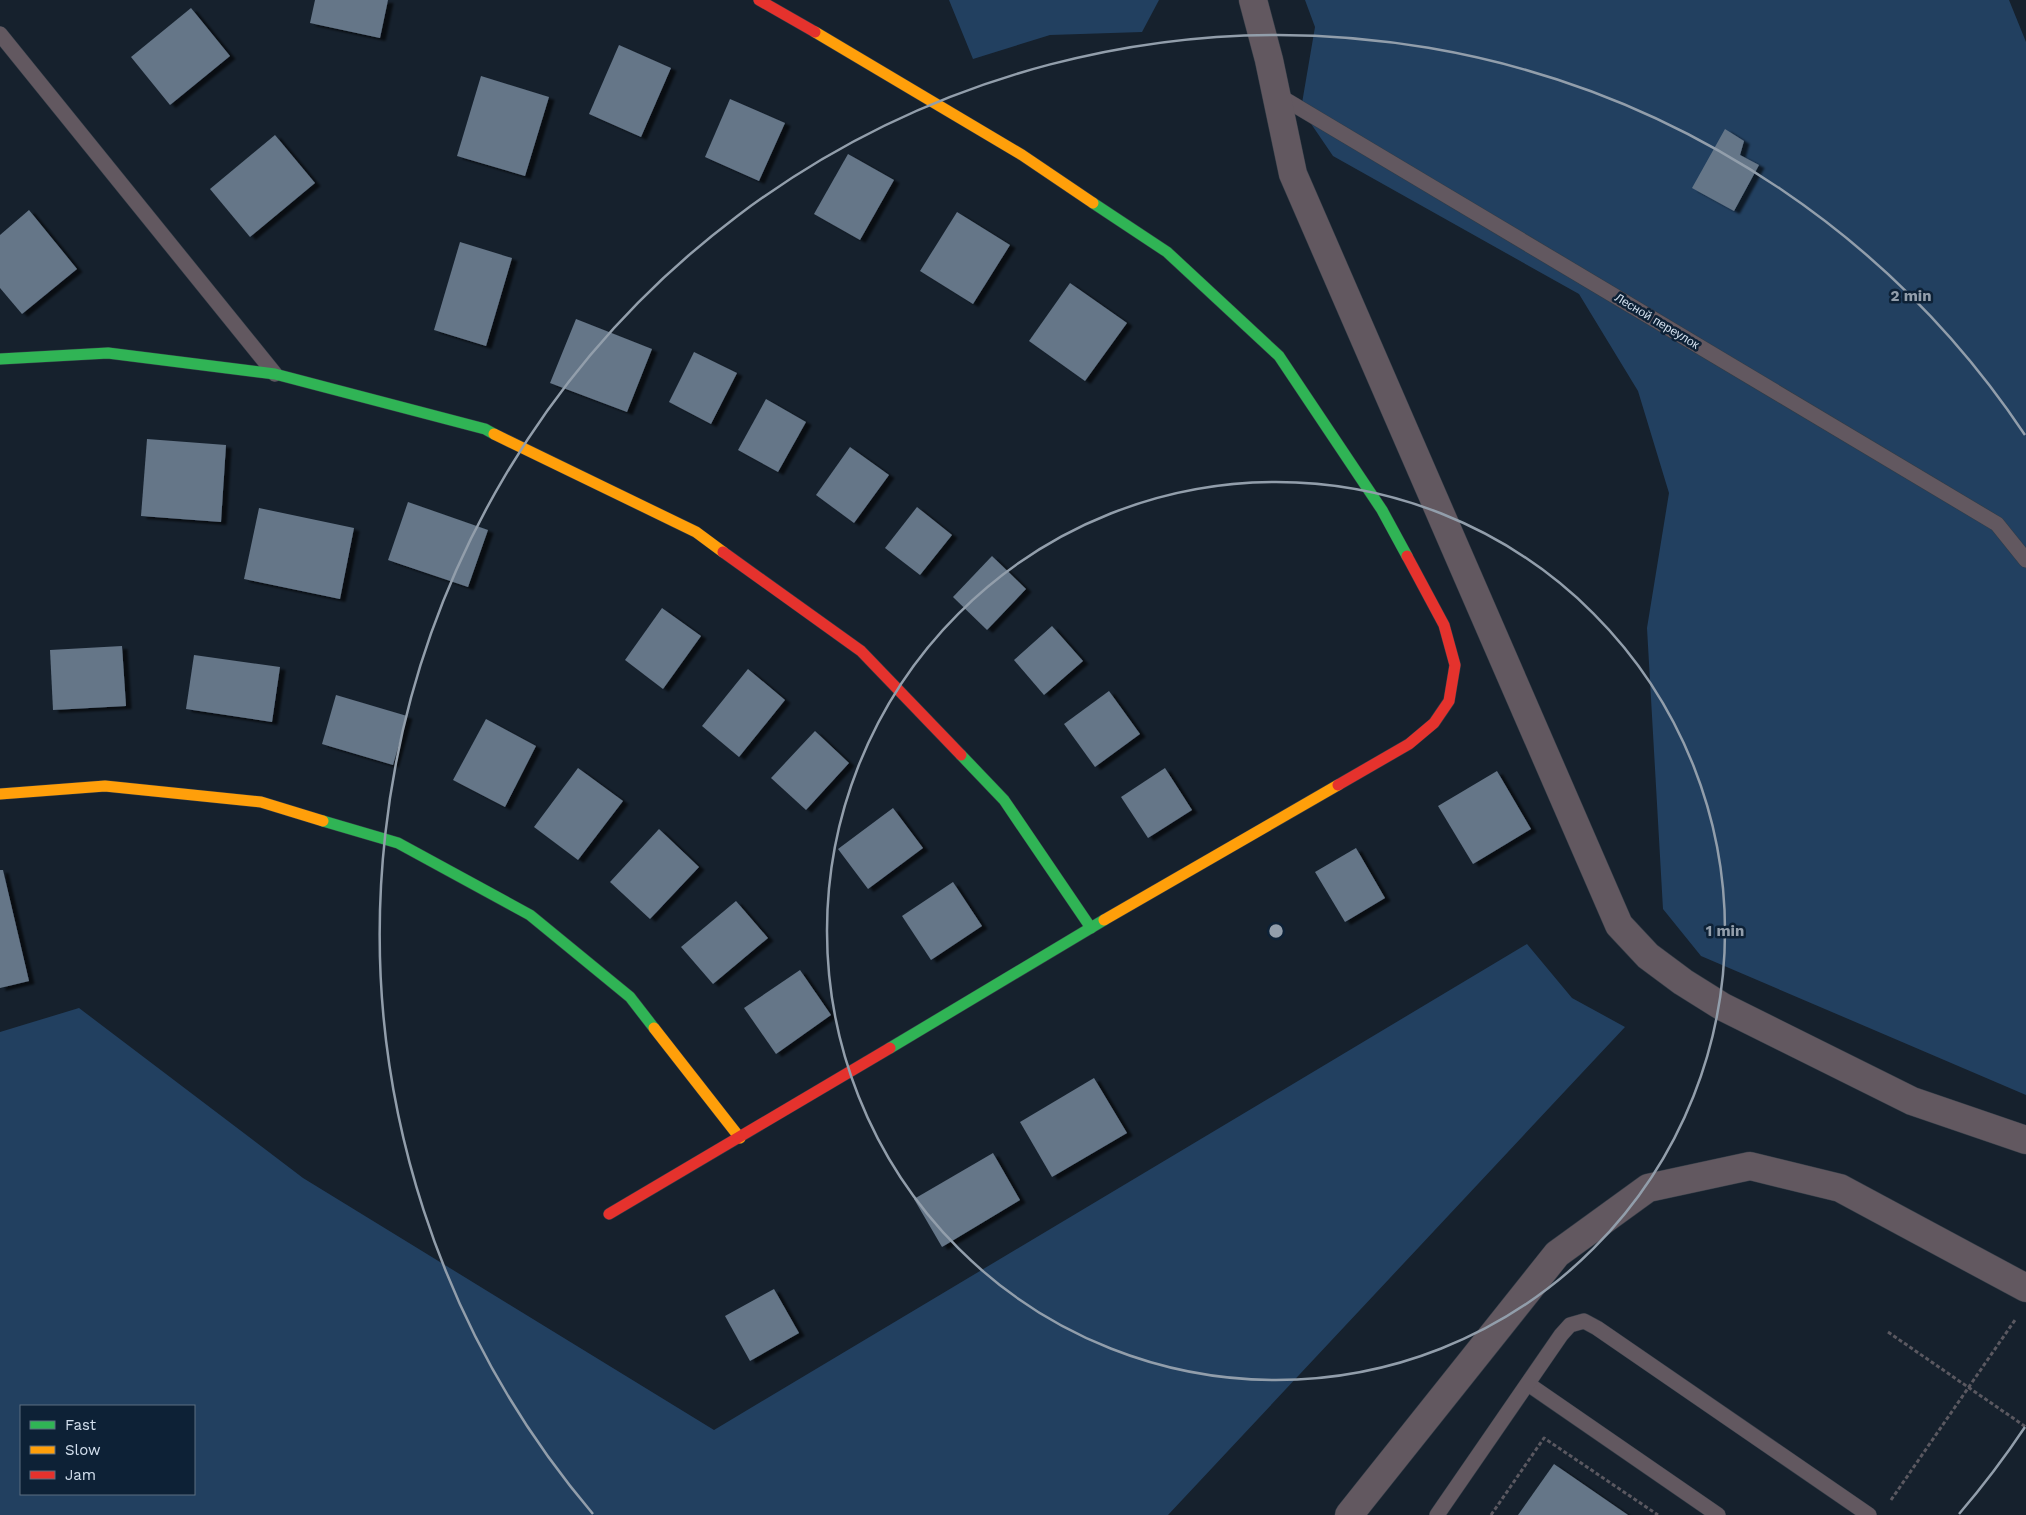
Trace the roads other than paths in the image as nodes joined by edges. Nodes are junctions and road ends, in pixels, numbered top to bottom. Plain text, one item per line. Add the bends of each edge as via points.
1 (759, 0) edge
2 (1254, 0) edge
3 (0, 34) edge
4 (1276, 94) junction
5 (0, 358) edge
6 (275, 374) junction
7 (2026, 560) edge
8 (0, 794) edge
9 (1091, 928) junction
10 (740, 1138) junction
11 (2026, 1140) edge
12 (609, 1214) dead end
13 (2023, 1301) edge
14 (1528, 1384) junction
15 (1350, 1515) edge
16 (1437, 1515) edge
17 (1718, 1515) edge
18 (1869, 1515) edge

1 - 9 street via 1022,155 1167,252 1279,356 1382,510 1444,625 1455,665 1449,701 1434,723 1409,744
2 - 4 street
3 - 6 lane
4 - 7 lane, Лесной переулок via 1997,524
4 - 11 street via 1293,174 1619,925 1648,956 1723,1007 1912,1101
5 - 6 street via 108,353
6 - 9 street via 485,429 696,532 861,651 1004,800
8 - 10 street via 105,786 261,802 398,843 530,915 630,997
9 - 10 street
10 - 12 street
13 - 15 street via 1840,1188 1750,1166 1648,1188 1557,1254
14 - 16 lane
14 - 17 lane
14 - 18 lane via 1570,1325 1584,1321

